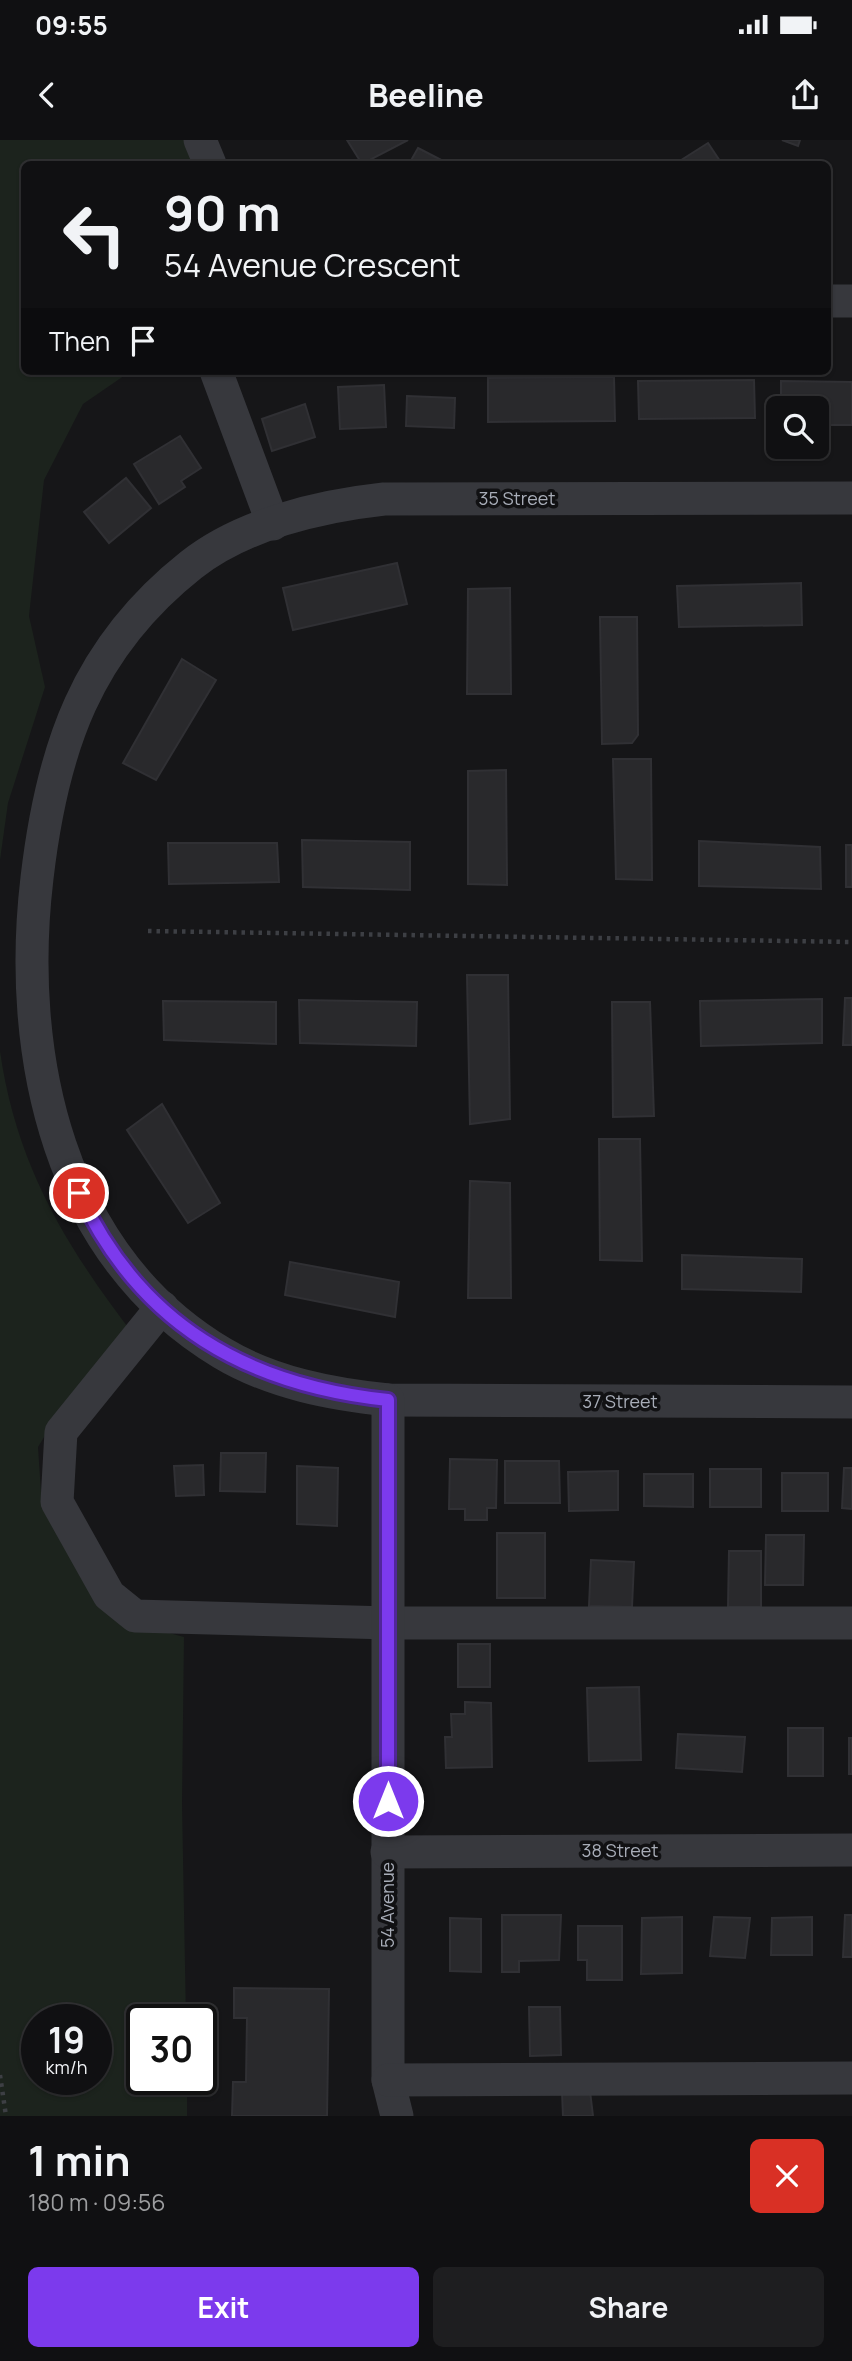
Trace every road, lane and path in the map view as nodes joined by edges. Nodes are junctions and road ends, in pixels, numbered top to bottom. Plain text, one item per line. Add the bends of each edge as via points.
1 (200, 140) edge
2 (209, 161) edge
3 (831, 301) edge
4 (852, 301) edge
5 (217, 375) edge
6 (852, 498) edge
7 (273, 524) junction
8 (148, 931) dead end
9 (852, 942) edge
10 (162, 1307) junction
11 (388, 1400) junction
12 (852, 1402) edge
13 (389, 1623) junction
14 (852, 1623) edge
15 (852, 1850) edge
16 (387, 1852) junction
17 (0, 2075) edge
18 (852, 2078) edge
19 (388, 2080) junction
20 (6, 2116) edge
21 (397, 2116) edge

1 - 2 street
3 - 4 street
5 - 7 street
6 - 7 street, 35 Street via 384,499
7 - 10 street, 35 Street via 193,563 145,606 115,644 67,730 41,840 30,966 42,1082 72,1179 115,1256
8 - 9 path
10 - 11 street, 37 Street via 224,1354 262,1371 336,1394
10 - 13 street via 61,1432 58,1502 109,1595 135,1616
11 - 12 street, 37 Street
11 - 13 street, 54 Avenue
13 - 14 street
13 - 16 street, 54 Avenue
15 - 16 street, 38 Street
16 - 19 street, 54 Avenue
17 - 20 path
18 - 19 street
19 - 21 street, 54 Avenue

